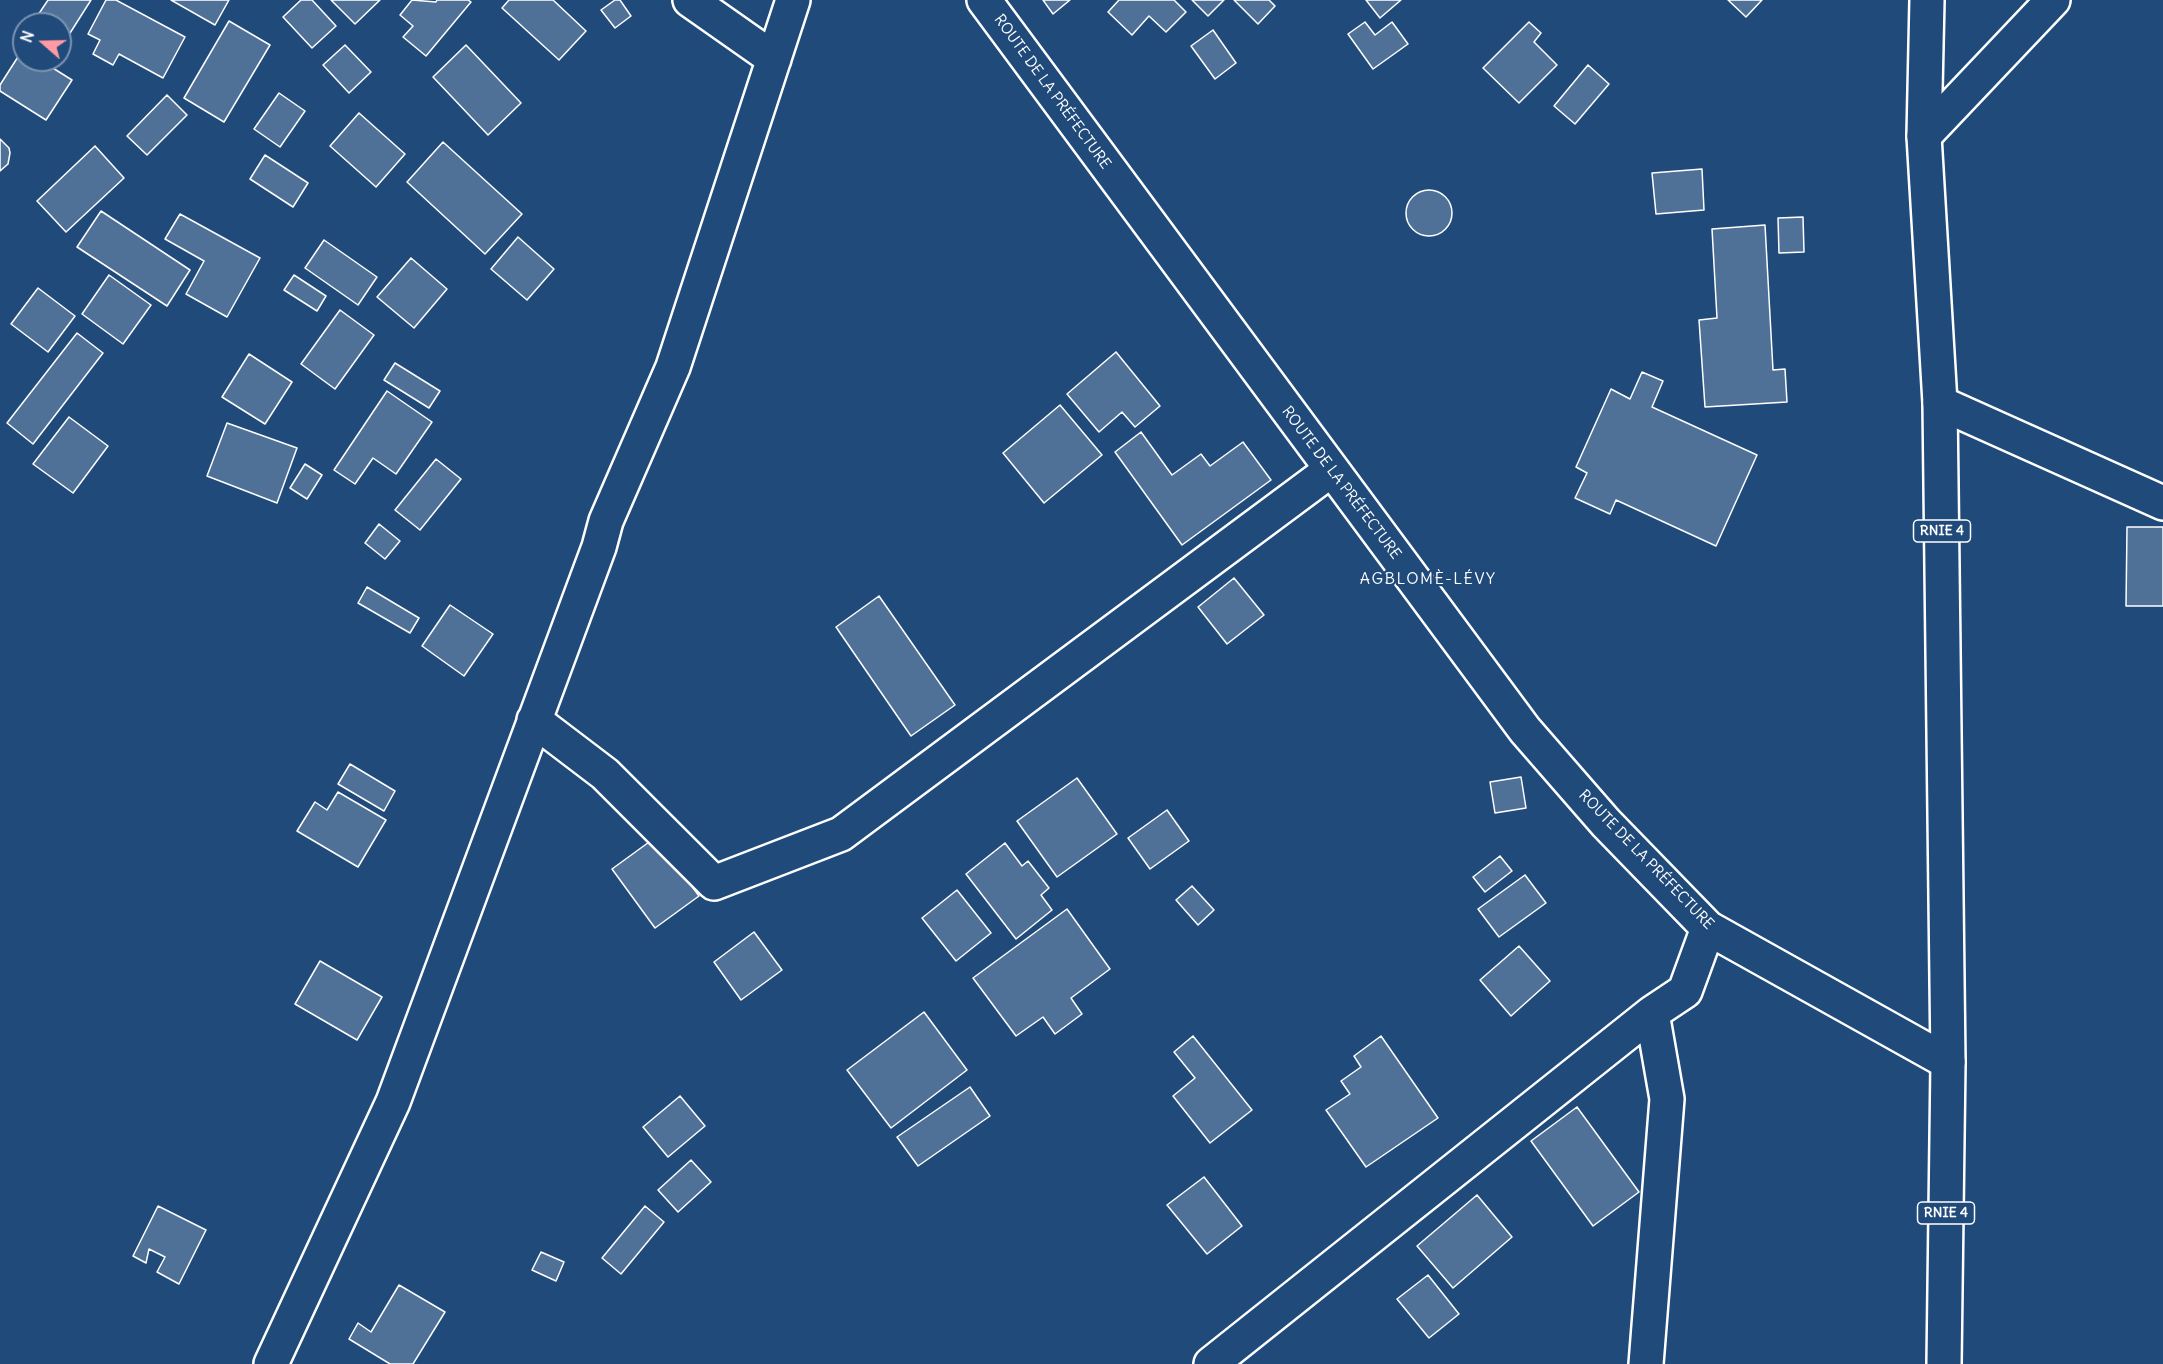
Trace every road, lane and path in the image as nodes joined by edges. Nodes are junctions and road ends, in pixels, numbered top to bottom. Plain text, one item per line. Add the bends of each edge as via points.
1 (690, 0) edge
2 (793, 0) edge
3 (984, 0) edge
4 (1926, 0) edge
5 (2053, 0) edge
6 (774, 59) junction
7 (1924, 136) junction
8 (1940, 403) junction
9 (1331, 470) junction
10 (2163, 503) edge
11 (534, 720) junction
12 (1708, 928) junction
13 (1652, 1013) junction
14 (1948, 1062) junction
15 (271, 1364) edge
16 (1211, 1364) edge
17 (1646, 1364) edge
18 (1944, 1364) edge

1 - 6 street
2 - 6 street
3 - 9 street, ROUTE DE LA PRÉFECTURE
4 - 7 street, RNIE 4
5 - 7 street
6 - 11 street via 673,367 606,522
7 - 8 street, RNIE 4
8 - 10 street
8 - 14 street, RNIE 4
9 - 11 street via 841,834 714,883 605,774
9 - 12 street, ROUTE DE LA PRÉFECTURE via 1525,729 1606,824
11 - 15 street via 393,1102
12 - 13 street via 1685,991
12 - 14 street, ROUTE DE LA PRÉFECTURE
13 - 16 street
13 - 17 street via 1667,1099
14 - 18 street, RNIE 4

